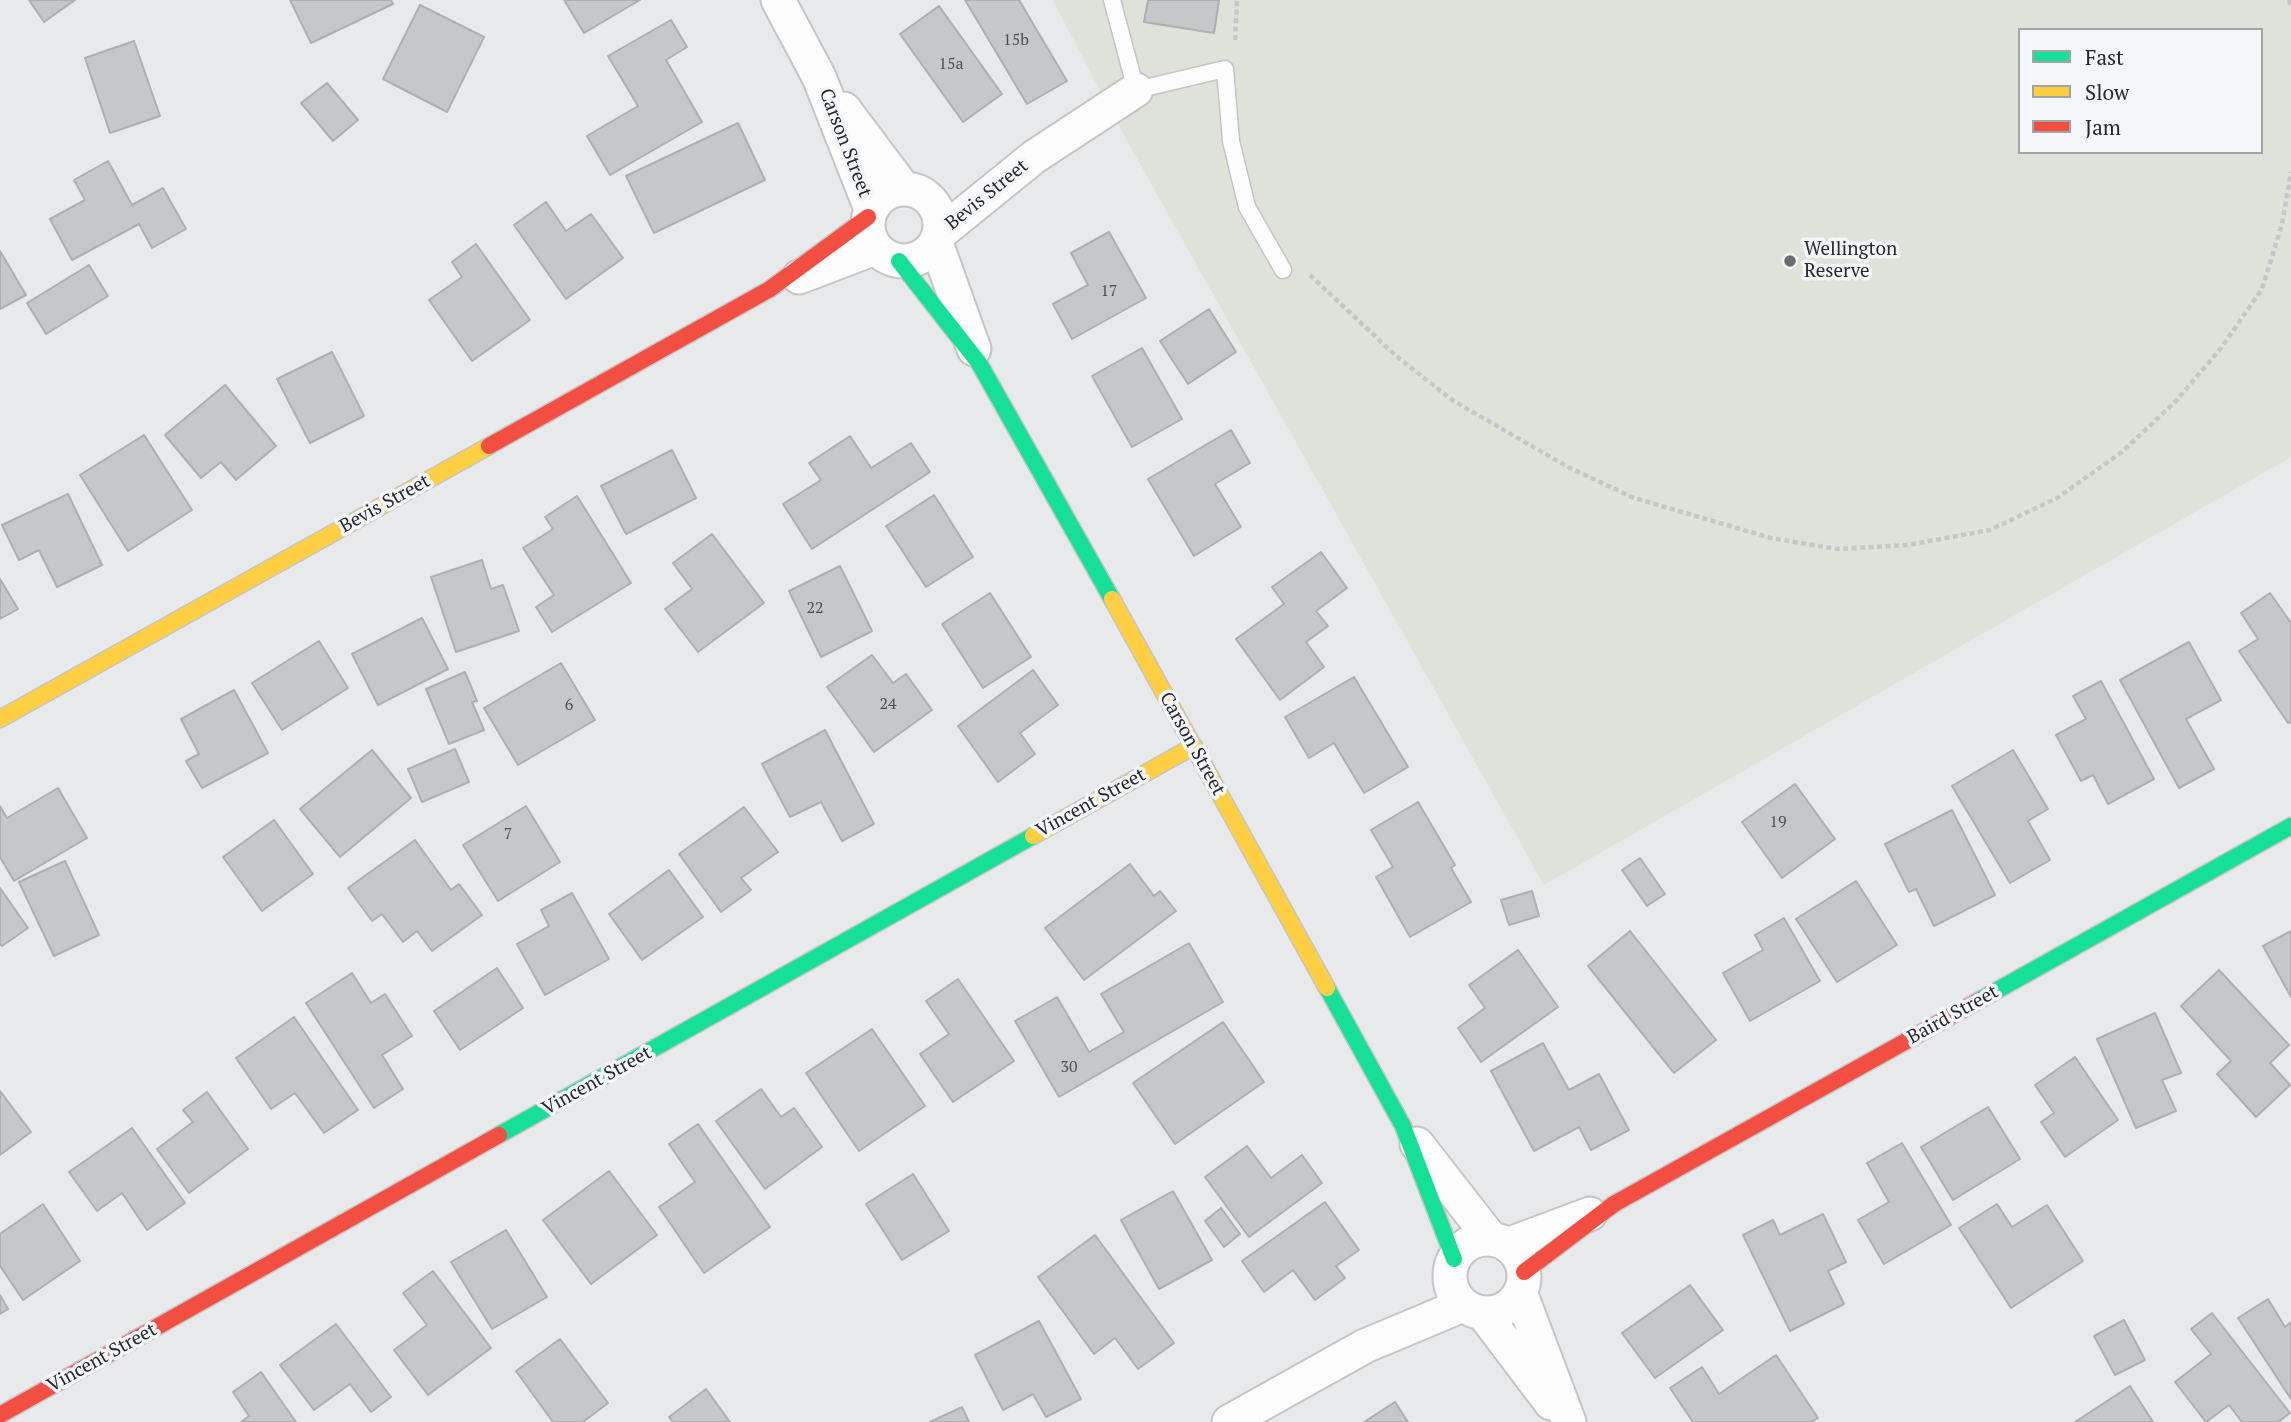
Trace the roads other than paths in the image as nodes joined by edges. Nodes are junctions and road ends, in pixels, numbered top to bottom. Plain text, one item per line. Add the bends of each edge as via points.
1 (778, 0) edge
2 (1112, 0) edge
3 (820, 76) junction
4 (1136, 90) junction
5 (1034, 156) junction
6 (916, 194) junction
7 (878, 234) junction
8 (937, 238) junction
9 (1283, 270) dead end
10 (770, 289) joint
11 (979, 363) junction
12 (0, 719) edge
13 (1194, 746) junction
14 (2291, 826) edge
15 (1403, 1125) junction
16 (1614, 1204) joint
17 (1510, 1262) junction
18 (1462, 1289) junction
19 (0, 1415) edge
20 (1229, 1422) edge
21 (1567, 1422) edge

1 - 3 street, Carson Street
2 - 4 lane
3 - 6 street, Carson Street
3 - 7 street, Carson Street
4 - 5 street, Bevis Street
4 - 9 lane via 1224,69 1231,141 1247,207
5 - 6 street, Bevis Street
5 - 8 street, Bevis Street
6 - 7 street via 884,194
6 - 8 street via 937,209
7 - 8 street via 920,257
7 - 10 street, Bevis Street
7 - 11 street, Carson Street
8 - 11 street, Carson Street
10 - 12 street, Bevis Street
11 - 13 street, Carson Street
13 - 15 street, Carson Street
13 - 19 street, Vincent Street
14 - 16 street, Baird Street
15 - 17 street, Carson Street
15 - 18 street, Carson Street
16 - 17 street, Baird Street
17 - 18 street via 1469,1243
17 - 18 street via 1505,1309
17 - 21 street, Carson Street
18 - 20 street
18 - 21 street, Carson Street

